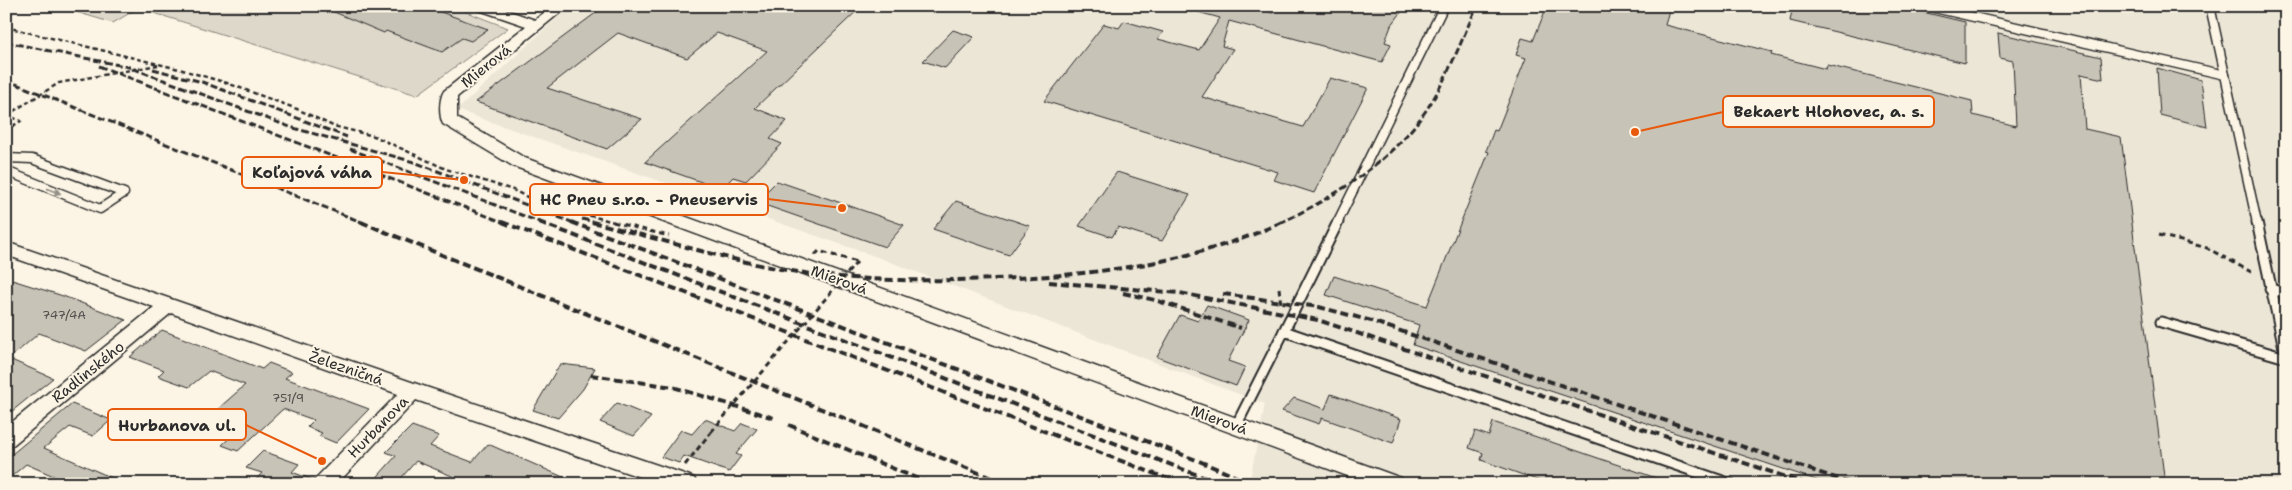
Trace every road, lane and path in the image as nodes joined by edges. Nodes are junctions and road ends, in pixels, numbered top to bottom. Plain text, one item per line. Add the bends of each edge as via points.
1 (481, 6) edge
2 (561, 6) edge
3 (1444, 6) edge
4 (1926, 6) edge
5 (2210, 6) edge
6 (536, 25) junction
7 (6, 27) edge
8 (161, 65) junction
9 (2225, 75) junction
10 (7, 115) edge
11 (6, 130) edge
12 (6, 158) edge
13 (6, 172) edge
14 (2159, 235) dead end
15 (678, 238) dead end
16 (6, 248) edge
17 (820, 251) dead end
18 (2268, 278) junction
19 (2270, 289) junction
20 (2286, 293) edge
21 (169, 306) junction
22 (2161, 322) dead end
23 (1284, 331) junction
24 (2286, 357) edge
25 (413, 391) junction
26 (1236, 426) junction
27 (6, 439) edge
28 (690, 459) dead end
29 (658, 480) edge
30 (323, 484) edge
31 (688, 484) edge
32 (1394, 484) edge
33 (1731, 484) edge

1 - 6 street
2 - 6 street, Mierová
3 - 23 lane
4 - 9 lane
5 - 9 lane
6 - 26 street, Mierová via 449,95 449,120 519,162
7 - 8 path
8 - 10 path via 59,83
8 - 15 path via 228,83 333,126 374,136 446,169 513,190 537,202
9 - 18 lane
10 - 11 path via 21,121
13 -> 12 lane via 100,209 124,192 32,159
14 - 18 path via 2207,248
16 - 21 street, Železničná
17 - 28 path, bridge via 857,262
18 - 19 lane
19 - 20 lane
19 - 24 lane
21 - 25 street, Železničná
21 - 27 street, Radlinského
22 - 24 lane
23 - 26 lane
23 - 33 lane
25 - 29 street, Železničná
25 - 30 street, Hurbanova
26 - 32 street, Mierová
29 - 31 street, Železničná

